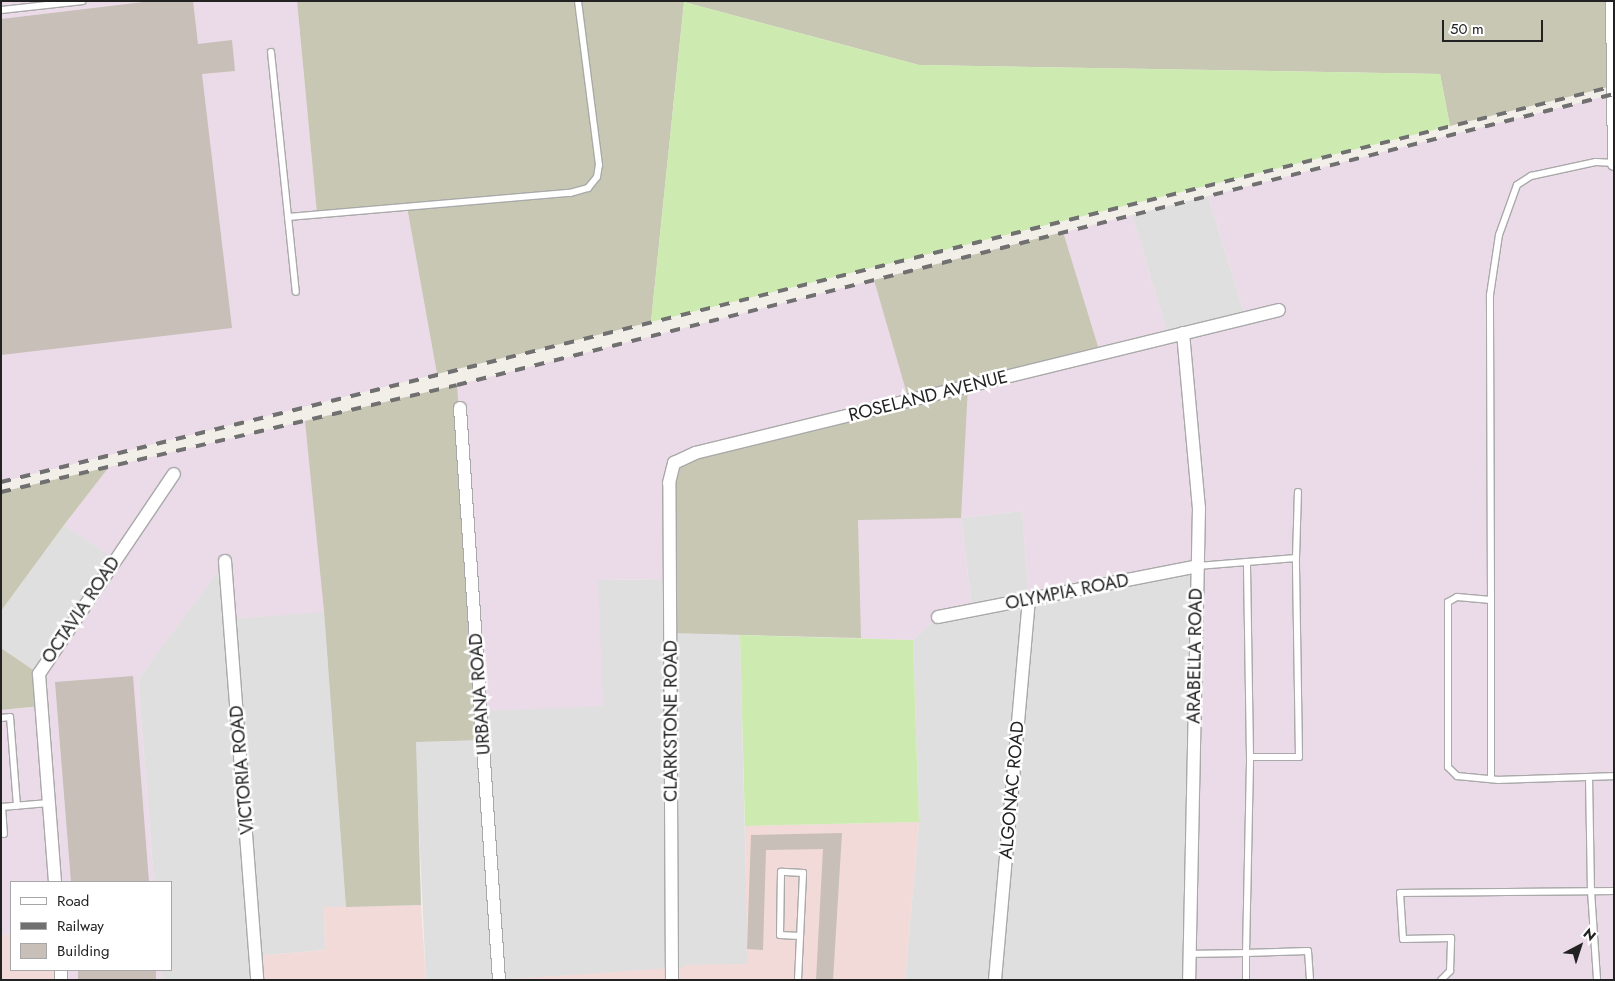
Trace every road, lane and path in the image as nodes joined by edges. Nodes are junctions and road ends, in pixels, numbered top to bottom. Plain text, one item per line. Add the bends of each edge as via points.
1 (83, 1) edge
2 (578, 1) edge
3 (1612, 1) edge
4 (1, 10) edge
5 (271, 52) dead end
6 (1614, 137) edge
7 (1614, 164) edge
8 (288, 217) junction
9 (296, 292) dead end
10 (1279, 310) dead end
11 (1183, 333) junction
12 (460, 408) dead end
13 (674, 463) joint
14 (174, 474) dead end
15 (1298, 492) dead end
16 (1296, 558) junction
17 (225, 561) dead end
18 (1247, 562) junction
19 (1197, 566) junction
20 (1029, 600) junction
21 (1491, 600) junction
22 (938, 617) dead end
23 (1, 718) edge
24 (1250, 757) junction
25 (1614, 776) edge
26 (1589, 777) junction
27 (1491, 779) junction
28 (49, 804) junction
29 (17, 806) junction
30 (2, 807) edge
31 (4, 834) dead end
32 (55, 881) edge
33 (1591, 891) junction
34 (1614, 891) edge
35 (800, 936) junction
36 (1246, 953) junction
37 (1189, 954) junction
38 (257, 980) edge
39 (499, 980) edge
40 (672, 980) edge
41 (798, 980) edge
42 (995, 980) edge
43 (1189, 980) edge
44 (1246, 980) edge
45 (1310, 980) edge
46 (1441, 980) edge
47 (1597, 980) edge

1 - 4 lane
2 - 8 lane via 600,165 597,177 588,188 570,193
3 - 6 street
5 - 8 lane
6 - 7 street
7 - 21 lane via 1596,162 1531,176 1517,185 1499,235 1490,295
8 - 9 lane
10 - 11 street, ROSELAND AVENUE
11 - 13 street, ROSELAND AVENUE via 696,453
11 - 19 street, ARABELLA ROAD via 1199,508
12 - 39 street, URBANA ROAD
13 - 40 street, CLARKSTONE ROAD via 670,483
14 - 28 street, OCTAVIA ROAD via 39,674
15 - 16 lane
16 - 18 lane
16 - 24 lane via 1299,757
17 - 38 street, VICTORIA ROAD
18 - 19 lane
18 - 24 lane
19 - 20 street, OLYMPIA ROAD
19 - 37 street, ARABELLA ROAD
20 - 22 street, OLYMPIA ROAD
20 - 42 street, ALGONAC ROAD
21 - 27 lane
21 - 27 lane via 1457,597 1448,602 1448,767 1457,776
23 - 29 lane via 10,718
24 - 36 lane
25 - 26 lane
26 - 27 lane
26 - 33 lane
28 - 29 lane
28 - 32 street, OCTAVIA ROAD
29 - 30 lane
30 - 31 lane
33 - 34 lane
33 - 46 lane via 1400,893 1403,939 1451,938 1450,971
33 - 47 lane
35 - 35 lane via 804,873 781,872 780,935
35 - 41 lane
36 - 37 lane
36 - 44 lane
36 - 45 lane via 1308,951
37 - 43 street, ARABELLA ROAD

